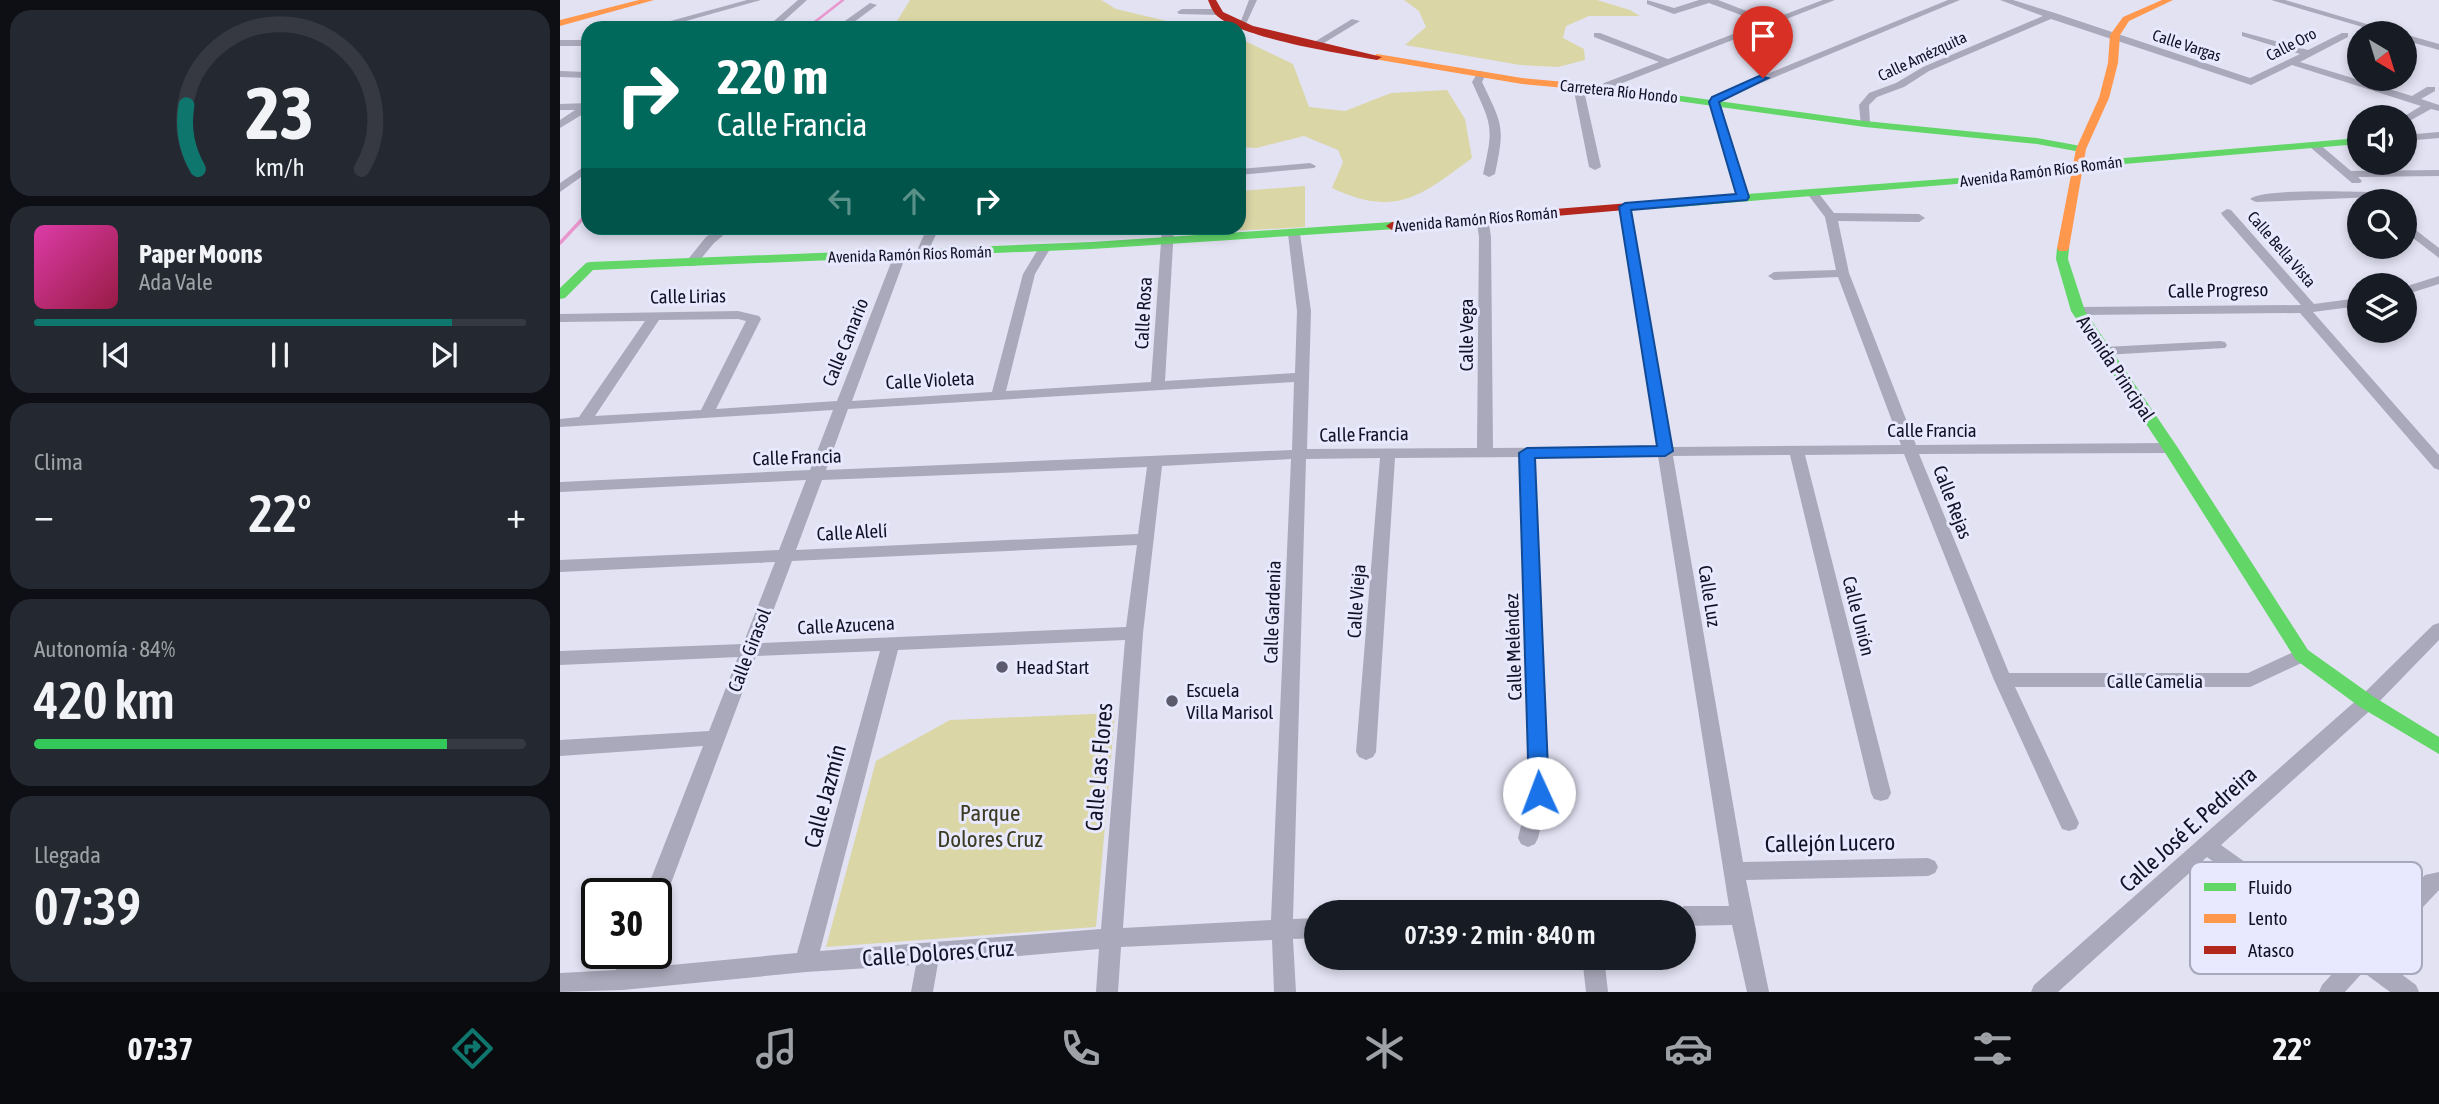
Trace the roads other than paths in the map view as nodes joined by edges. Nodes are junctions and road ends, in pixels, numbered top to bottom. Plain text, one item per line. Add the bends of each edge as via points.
1 (612, 0) edge
2 (632, 0) edge
3 (650, 0) edge
4 (757, 0) edge
5 (803, 0) edge
6 (1253, 0) edge
7 (1709, 0) edge
8 (1805, 0) edge
9 (1831, 0) edge
10 (1956, 0) edge
11 (2169, 0) edge
12 (2275, 0) edge
13 (2318, 0) edge
14 (2011, 1) edge
15 (1650, 2) dead end
16 (873, 5) dead end
17 (1215, 6) edge
18 (1815, 6) junction
19 (2301, 8) junction
20 (1182, 12) dead end
21 (560, 13) edge
22 (2052, 15) junction
23 (560, 20) edge
24 (680, 21) edge
25 (779, 21) edge
26 (850, 21) edge
27 (1234, 21) edge
28 (1243, 21) edge
29 (1355, 21) dead end
30 (2348, 21) edge
31 (1770, 23) junction
32 (1246, 25) edge
33 (2245, 34) dead end
34 (1597, 35) dead end
35 (2115, 35) junction
36 (2345, 35) dead end
37 (2417, 41) edge
38 (560, 43) edge
39 (581, 43) edge
40 (1316, 44) junction
41 (2439, 47) edge
42 (2308, 53) junction
43 (1665, 61) junction
44 (2291, 62) junction
45 (560, 74) edge
46 (1481, 74) junction
47 (581, 75) edge
48 (2251, 82) joint
49 (1578, 86) junction
50 (1605, 89) junction
51 (2431, 89) dead end
52 (2413, 100) junction
53 (1714, 102) junction
54 (2434, 106) edge
55 (560, 107) edge
56 (581, 107) edge
57 (581, 112) edge
58 (2417, 114) edge
59 (1865, 124) junction
60 (560, 125) edge
61 (2439, 135) edge
62 (2417, 137) edge
63 (2347, 142) edge
64 (2314, 145) junction
65 (2081, 149) junction
66 (1310, 166) dead end
67 (2078, 166) junction
68 (1595, 167) dead end
69 (1246, 171) edge
70 (581, 172) edge
71 (2347, 173) edge
72 (2417, 173) edge
73 (2439, 173) edge
74 (1489, 174) dead end
75 (2349, 175) edge
76 (560, 188) edge
77 (2365, 189) edge
78 (1812, 192) junction
79 (1743, 197) junction
80 (2347, 197) edge
81 (2256, 200) dead end
82 (1625, 207) junction
83 (2227, 213) dead end
84 (1831, 217) junction
85 (1482, 218) junction
86 (1919, 218) dead end
87 (1246, 234) edge
88 (1294, 234) junction
89 (719, 235) edge
90 (930, 235) edge
91 (1167, 235) edge
92 (2417, 235) edge
93 (1044, 249) junction
94 (2439, 254) edge
95 (900, 255) junction
96 (921, 255) junction
97 (691, 263) junction
98 (1843, 273) junction
99 (1774, 276) dead end
100 (2439, 280) edge
101 (2417, 287) edge
102 (560, 295) edge
103 (2347, 303) edge
104 (2307, 308) junction
105 (2078, 311) junction
106 (655, 316) junction
107 (560, 318) edge
108 (2220, 345) dead end
109 (2105, 351) junction
110 (1301, 377) junction
111 (1158, 387) junction
112 (998, 396) junction
113 (841, 404) junction
114 (707, 412) junction
115 (585, 420) junction
116 (560, 423) edge
117 (2170, 448) junction
118 (1796, 450) junction
119 (1911, 450) junction
120 (1665, 451) junction
121 (1485, 452) junction
122 (1388, 453) junction
123 (1527, 453) junction
124 (1298, 454) junction
125 (1155, 462) junction
126 (2439, 465) edge
127 (815, 476) junction
128 (560, 487) edge
129 (1145, 539) junction
130 (785, 556) junction
131 (560, 566) edge
132 (1134, 633) junction
133 (2436, 635) edge
134 (891, 644) junction
135 (750, 650) junction
136 (2302, 655) junction
137 (560, 658) edge
138 (2003, 680) junction
139 (2367, 702) junction
140 (715, 738) junction
141 (2439, 746) edge
142 (562, 751) edge
143 (1366, 752) dead end
144 (1881, 793) dead end
145 (2069, 823) dead end
146 (1528, 838) dead end
147 (2206, 845) junction
148 (2230, 862) edge
149 (1928, 867) dead end
150 (1734, 871) junction
151 (662, 878) edge
152 (2439, 881) edge
153 (2422, 892) edge
154 (1741, 915) junction
155 (1696, 916) edge
156 (1304, 928) edge
157 (1282, 929) junction
158 (1110, 938) junction
159 (929, 954) junction
160 (806, 962) junction
161 (628, 969) edge
162 (1595, 970) edge
163 (2346, 974) edge
164 (2384, 974) edge
165 (623, 981) junction
166 (560, 983) edge
167 (922, 992) edge
168 (1107, 992) edge
169 (1285, 992) edge
170 (1597, 992) edge
171 (1758, 992) edge
172 (2042, 992) edge
173 (2330, 992) edge
174 (2408, 992) edge

1 - 21 main road
2 - 23 main road
3 - 23 main road
4 - 24 street
5 - 25 street
6 - 28 street
7 - 15 street via 1674,11
7 - 31 street
8 - 18 street
9 - 18 street
10 - 53 street
11 - 35 main road via 2126,19
12 - 19 street
13 - 19 street
14 - 22 street, Calle Vargas
16 - 26 street
17 - 20 street
17 - 27 main road, Carretera Río Hondo
18 - 31 street
19 - 30 street
22 - 35 street, Calle Vargas
22 - 59 street, Calle Amézquita via 1873,96 1864,105
29 - 40 street
31 - 43 street
32 - 40 main road, Carretera Río Hondo
33 - 42 street
34 - 43 street
35 - 48 street, Calle Vargas
35 - 65 main road, Avenida Principal via 2104,98
36 - 42 street, Calle Oro
37 - 41 street
38 - 39 street
40 - 46 main road, Carretera Río Hondo
42 - 44 street, Calle Oro
43 - 50 street
44 - 48 street, Calle Oro
44 - 52 street
45 - 47 street
46 - 49 main road, Carretera Río Hondo
46 - 74 street via 1477,82 1496,123
49 - 50 main road, Carretera Río Hondo
49 - 68 street
50 - 53 main road, Carretera Río Hondo
51 - 52 street
52 - 54 street
53 - 59 main road, Carretera Río Hondo
53 - 79 street
54 - 58 street
55 - 56 street
57 - 60 street
59 - 65 main road, Carretera Río Hondo
61 - 62 street
63 - 64 main road, Avenida Ramón Ríos Román
64 - 67 main road, Avenida Ramón Ríos Román
64 - 71 street
65 - 67 main road, Avenida Principal
66 - 69 street
67 - 78 main road, Avenida Ramón Ríos Román via 2019,177
67 - 105 main road, Avenida Principal via 2062,259
70 - 76 street
72 - 73 street
75 - 77 street
78 - 79 main road, Avenida Ramón Ríos Román
78 - 84 street, Calle Rejas
79 - 82 main road, Avenida Ramón Ríos Román
80 - 81 street
82 - 85 main road, Avenida Ramón Ríos Román
82 - 120 street, Calle Luz
83 - 104 street, Calle Bella Vista
84 - 86 street
84 - 98 street, Calle Rejas
85 - 88 main road, Avenida Ramón Ríos Román
85 - 121 street, Calle Vega
87 - 88 main road, Avenida Ramón Ríos Román
88 - 110 street, Calle Gardenia via 1304,311
89 - 97 street
90 - 96 street
91 - 93 main road, Avenida Ramón Ríos Román
91 - 111 street, Calle Rosa
92 - 94 street
93 - 96 main road, Avenida Ramón Ríos Román
93 - 112 street via 1029,274
95 - 96 main road, Avenida Ramón Ríos Román
95 - 97 main road, Avenida Ramón Ríos Román
95 - 113 street, Calle Canario
97 - 102 main road, Avenida Ramón Ríos Román via 587,269
98 - 99 street
98 - 119 street, Calle Rejas
100 - 101 street
103 - 104 street, Calle Progreso
104 - 105 street, Calle Progreso
104 - 126 street, Calle Bella Vista
105 - 109 main road, Avenida Principal
106 - 107 street, Calle Lirias
106 - 114 street, Calle Lirias via 738,314 754,319
106 - 115 street
108 - 109 street
109 - 117 main road, Avenida Principal
110 - 111 street, Calle Violeta
110 - 124 street, Calle Gardenia
111 - 112 street, Calle Violeta
112 - 113 street, Calle Violeta
113 - 114 street, Calle Violeta
113 - 127 street, Calle Girasol
114 - 115 street, Calle Violeta
115 - 116 street, Calle Violeta
117 - 119 street, Calle Francia
117 - 136 main road, Avenida Principal
118 - 119 street, Calle Francia
118 - 120 street, Calle Francia
118 - 144 street, Calle Unión
119 - 138 street, Calle Rejas
120 - 123 street, Calle Francia
120 - 150 street, Calle Luz
121 - 122 street, Calle Francia
121 - 123 street, Calle Francia
122 - 124 street, Calle Francia
122 - 143 street, Calle Vieja
123 - 146 street, Calle Meléndez via 1539,793
124 - 125 street, Calle Francia
124 - 157 street, Calle Gardenia
125 - 127 street, Calle Francia
125 - 129 street, Calle Las Flores
127 - 128 street, Calle Francia
127 - 130 street, Calle Girasol
129 - 130 street, Calle Alelí
129 - 132 street, Calle Las Flores
130 - 131 street, Calle Alelí
130 - 135 street, Calle Girasol
132 - 134 street, Calle Azucena
132 - 158 street, Calle Las Flores
133 - 139 street, Calle José E. Pedreira
134 - 135 street, Calle Azucena
134 - 160 street, Calle Jazmín
135 - 137 street, Calle Azucena
135 - 140 street, Calle Girasol
136 - 138 street, Calle Camelia via 2250,680
136 - 139 main road, Avenida Principal
138 - 145 street, Calle Rejas
139 - 141 main road, Avenida Principal
139 - 147 street, Calle José E. Pedreira
140 - 142 street
140 - 151 street, Calle Girasol
147 - 148 street
147 - 172 street, Calle José E. Pedreira
149 - 150 street, Callejón Lucero
150 - 154 street, Calle Luz
152 - 153 street via 2432,881
154 - 155 street
154 - 171 street, Calle Luz
156 - 157 street, Calle Dolores Cruz
157 - 158 street, Calle Dolores Cruz
157 - 169 street, Calle Gardenia
158 - 159 street, Calle Dolores Cruz
158 - 168 street, Calle Las Flores
159 - 160 street, Calle Dolores Cruz
159 - 167 street
160 - 165 street, Calle Dolores Cruz
161 - 165 street
162 - 170 street
163 - 173 street
164 - 174 street
165 - 166 street, Calle Dolores Cruz

